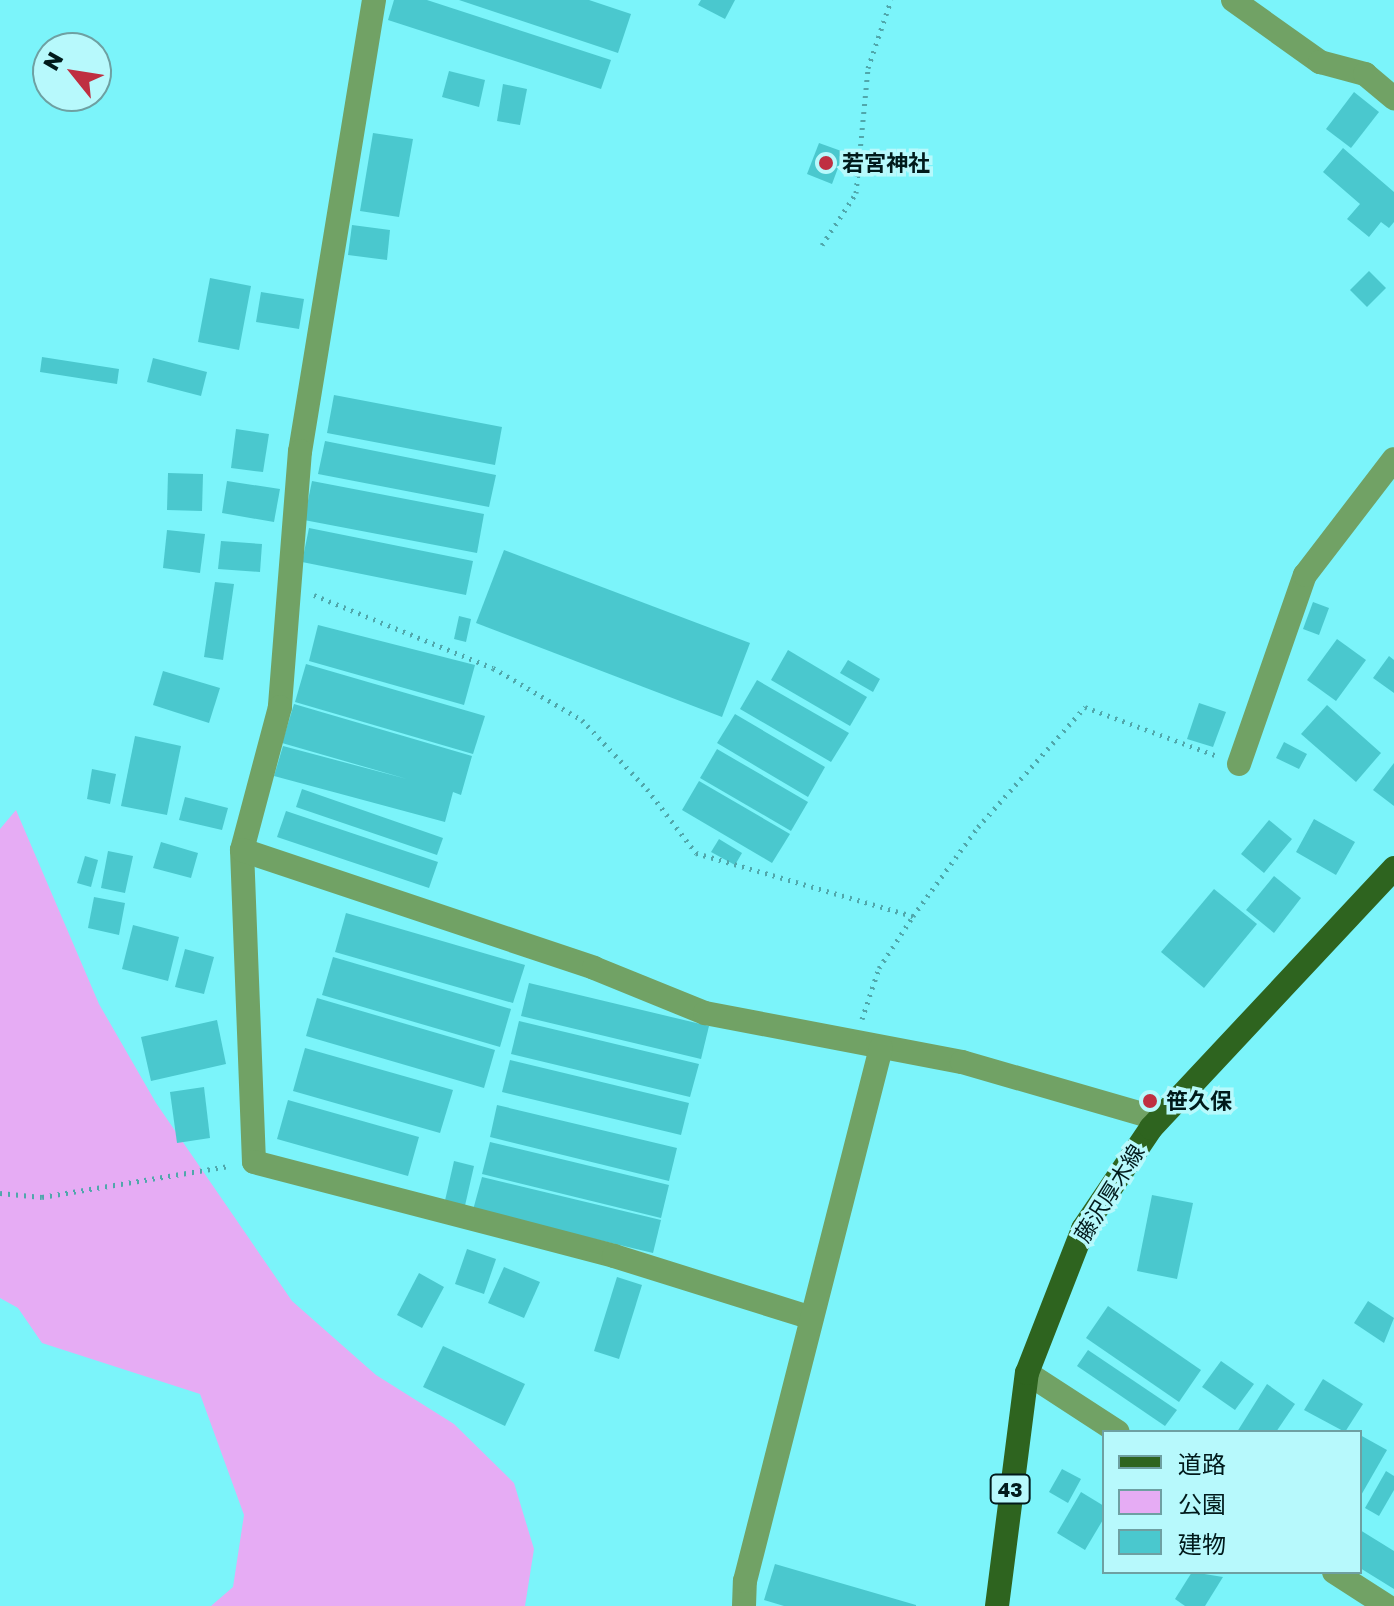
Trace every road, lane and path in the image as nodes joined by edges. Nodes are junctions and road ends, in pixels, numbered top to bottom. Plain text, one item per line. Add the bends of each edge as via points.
1 (374, 0) edge
2 (891, 0) edge
3 (1233, 0) edge
4 (1394, 98) edge
5 (822, 245) dead end
6 (1394, 459) edge
7 (289, 593) junction
8 (1239, 764) joint
9 (242, 850) junction
10 (1394, 868) edge
11 (913, 916) junction
12 (870, 1046) junction
13 (1159, 1119) junction
14 (254, 1162) junction
15 (0, 1193) edge
16 (812, 1318) junction
17 (1027, 1373) junction
18 (1115, 1430) edge
19 (1337, 1574) edge
20 (744, 1606) edge
21 (997, 1606) edge
22 (1387, 1606) edge

1 - 7 street via 300,451
2 - 5 path via 868,68 856,193
3 - 4 street via 1320,62 1365,74
6 - 8 street via 1305,575
7 - 9 street via 280,707
7 - 11 path via 309,593 479,662 582,720 647,789 696,853
8 - 11 path via 1085,707 978,827
9 - 12 street via 594,968 705,1013
9 - 14 street
10 - 13 main road, 藤沢厚木線 / 43
11 - 12 path via 879,968 863,1009
12 - 13 street via 962,1062
12 - 16 street
13 - 17 main road, 藤沢厚木線 / 43 via 1083,1229
14 - 15 path via 42,1197
14 - 16 street via 614,1256
16 - 20 street via 745,1581
17 - 18 street
17 - 21 main road, 藤沢厚木線 / 43
19 - 22 street

